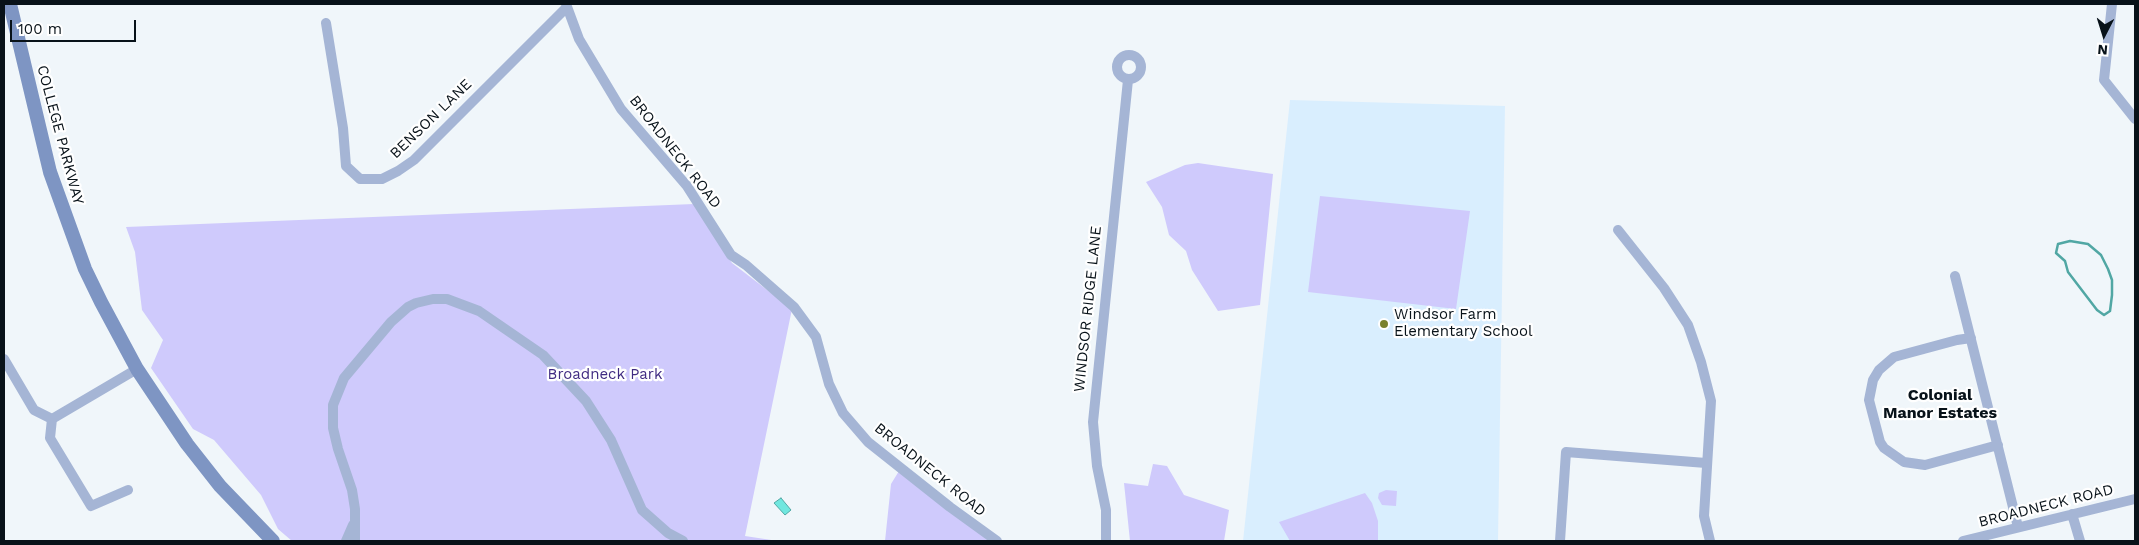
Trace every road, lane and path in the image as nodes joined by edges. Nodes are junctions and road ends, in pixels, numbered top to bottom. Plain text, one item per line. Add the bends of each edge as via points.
1 (10, 4) edge
2 (2112, 4) edge
3 (566, 6) edge
4 (326, 23) dead end
5 (1128, 80) dead end
6 (2135, 119) edge
7 (1618, 230) dead end
8 (1955, 276) dead end
9 (1970, 338) junction
10 (4, 360) edge
11 (137, 369) junction
12 (52, 419) junction
13 (1998, 445) junction
14 (1706, 463) junction
15 (128, 490) dead end
16 (2135, 500) edge
17 (2072, 514) junction
18 (355, 522) junction
19 (2018, 527) junction
20 (272, 541) edge
21 (346, 541) edge
22 (355, 541) edge
23 (683, 541) edge
24 (997, 541) edge
25 (1106, 541) edge
26 (1560, 541) edge
27 (1710, 541) edge
28 (1963, 541) edge
29 (2080, 541) edge

1 - 11 main road, COLLEGE PARKWAY via 41,138 61,205 85,269
2 - 6 street via 2104,80
3 - 4 street, BENSON LANE via 414,160 382,178 360,179 346,166 344,128
3 - 24 street, BROADNECK ROAD via 578,39 621,109 687,186 731,255 794,307 816,337 829,384 842,413 868,442
5 - 25 street, WINDSOR RIDGE LANE via 1093,422 1106,510
7 - 14 street via 1664,288 1688,325 1711,401
8 - 9 street
9 - 13 street
9 - 13 street via 1894,357 1879,370 1869,400 1880,442 1904,462 1925,465
10 - 12 street via 34,410
11 - 12 street
11 - 20 main road, COLLEGE PARKWAY via 187,444 220,486
12 - 15 street via 50,438 91,506
13 - 19 street
14 - 26 street via 1566,452
14 - 27 street via 1704,516
16 - 17 street, BROADNECK ROAD
17 - 19 street, BROADNECK ROAD
17 - 29 street
18 - 21 street
18 - 22 street
18 - 23 street via 352,490 333,428 333,405 339,389 354,365 399,314 416,302 447,299 490,317 543,355 586,401 611,440 642,510 668,533
19 - 28 street, BROADNECK ROAD

